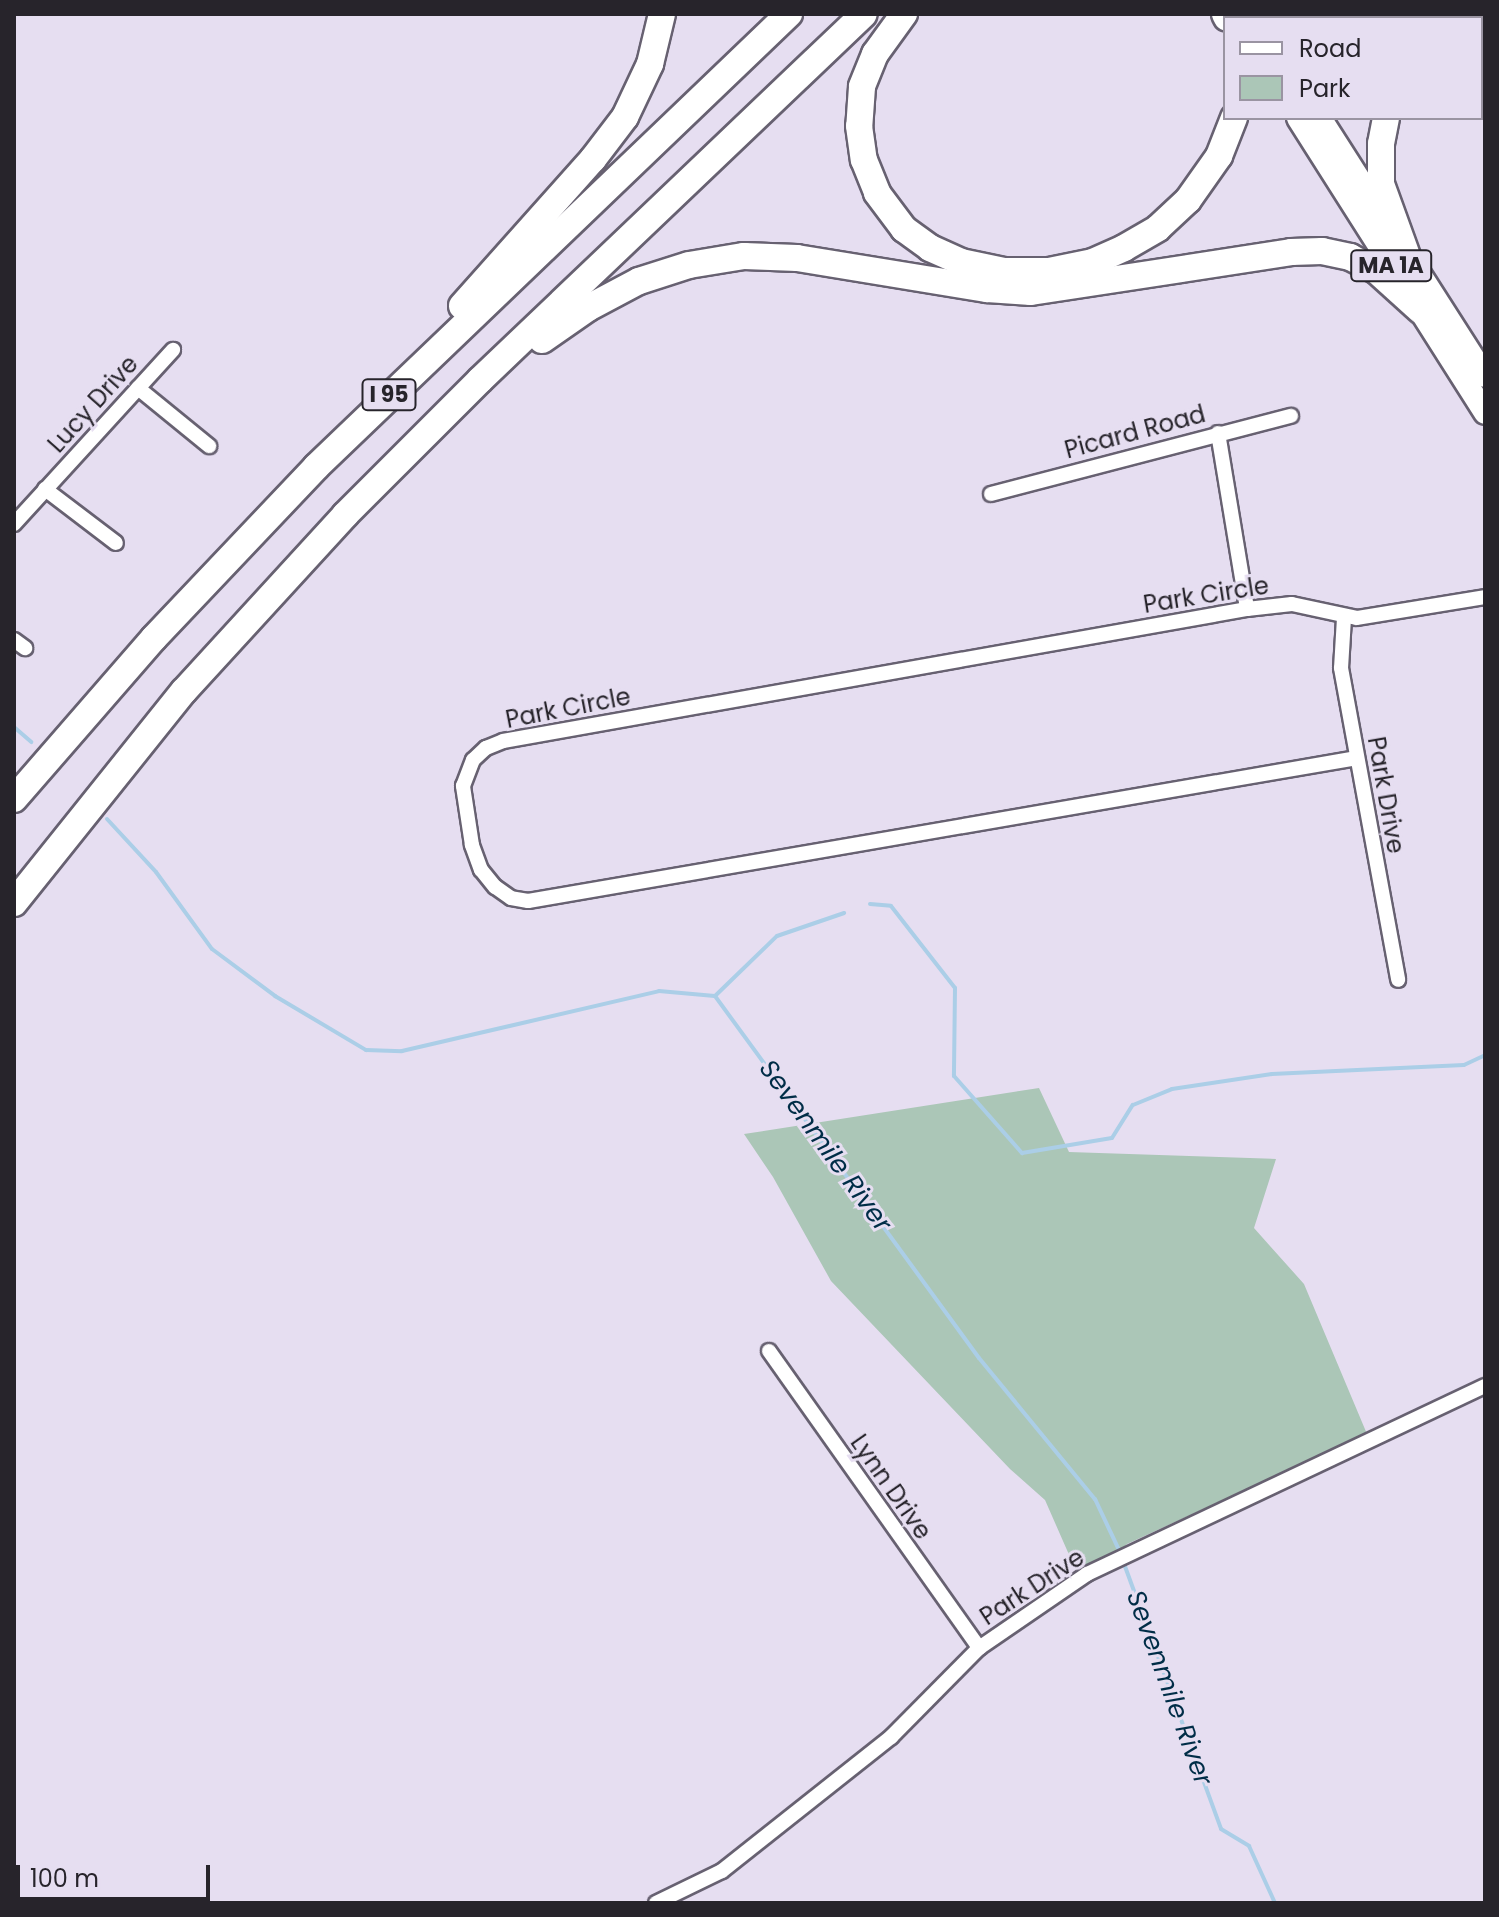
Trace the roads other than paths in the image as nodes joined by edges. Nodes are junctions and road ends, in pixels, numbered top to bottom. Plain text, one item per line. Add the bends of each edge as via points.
1 (662, 14) edge
2 (789, 14) edge
3 (864, 14) edge
4 (904, 14) edge
5 (1233, 120) edge
6 (1299, 120) edge
7 (1321, 120) edge
8 (1386, 120) edge
9 (1407, 256) junction
10 (1420, 310) junction
11 (173, 350) dead end
12 (1485, 376) edge
13 (405, 380) junction
14 (138, 388) junction
15 (467, 393) junction
16 (1485, 413) edge
17 (1291, 416) dead end
18 (1218, 433) junction
19 (209, 446) dead end
20 (45, 489) junction
21 (991, 494) dead end
22 (14, 524) edge
23 (116, 543) dead end
24 (1485, 597) edge
25 (1247, 609) junction
26 (1344, 618) junction
27 (1357, 758) junction
28 (14, 799) edge
29 (14, 903) edge
30 (1398, 980) dead end
31 (769, 1351) dead end
32 (1485, 1386) edge
33 (979, 1648) junction
34 (656, 1903) edge

1 - 13 highway via 646,77 616,131 477,287
2 - 13 highway, I 95
3 - 15 highway, I 95
4 - 5 highway via 879,46 865,78 859,115 864,160 877,193 904,229 961,262 1004,271 1049,271 1093,262 1124,248 1158,228 1188,200 1219,156
6 - 10 main road, MA 1A
7 - 9 main road, MA 1A
8 - 9 highway via 1381,184
9 - 12 main road, MA 1A
10 - 15 highway via 1377,271 1322,251 1031,292 809,260 744,256 676,268 626,287
10 - 16 main road, MA 1A
11 - 14 street, Lucy Drive
13 - 28 highway, I 95 via 185,604
14 - 19 street
14 - 20 street, Lucy Drive
15 - 29 highway, I 95 via 334,526 205,667
17 - 18 street, Picard Road
18 - 21 street, Picard Road
18 - 25 street
20 - 22 street, Lucy Drive
20 - 23 street
24 - 26 street, Park Circle
25 - 26 street, Park Circle via 1292,604
25 - 27 street, Park Circle via 503,741 486,748 466,770 463,786 472,845 481,870 495,887 528,901
26 - 27 street, Park Drive via 1341,668
27 - 30 street, Park Drive
31 - 33 street, Lynn Drive
32 - 33 street, Park Drive via 1087,1574
33 - 34 street, Park Drive via 891,1737 730,1865

